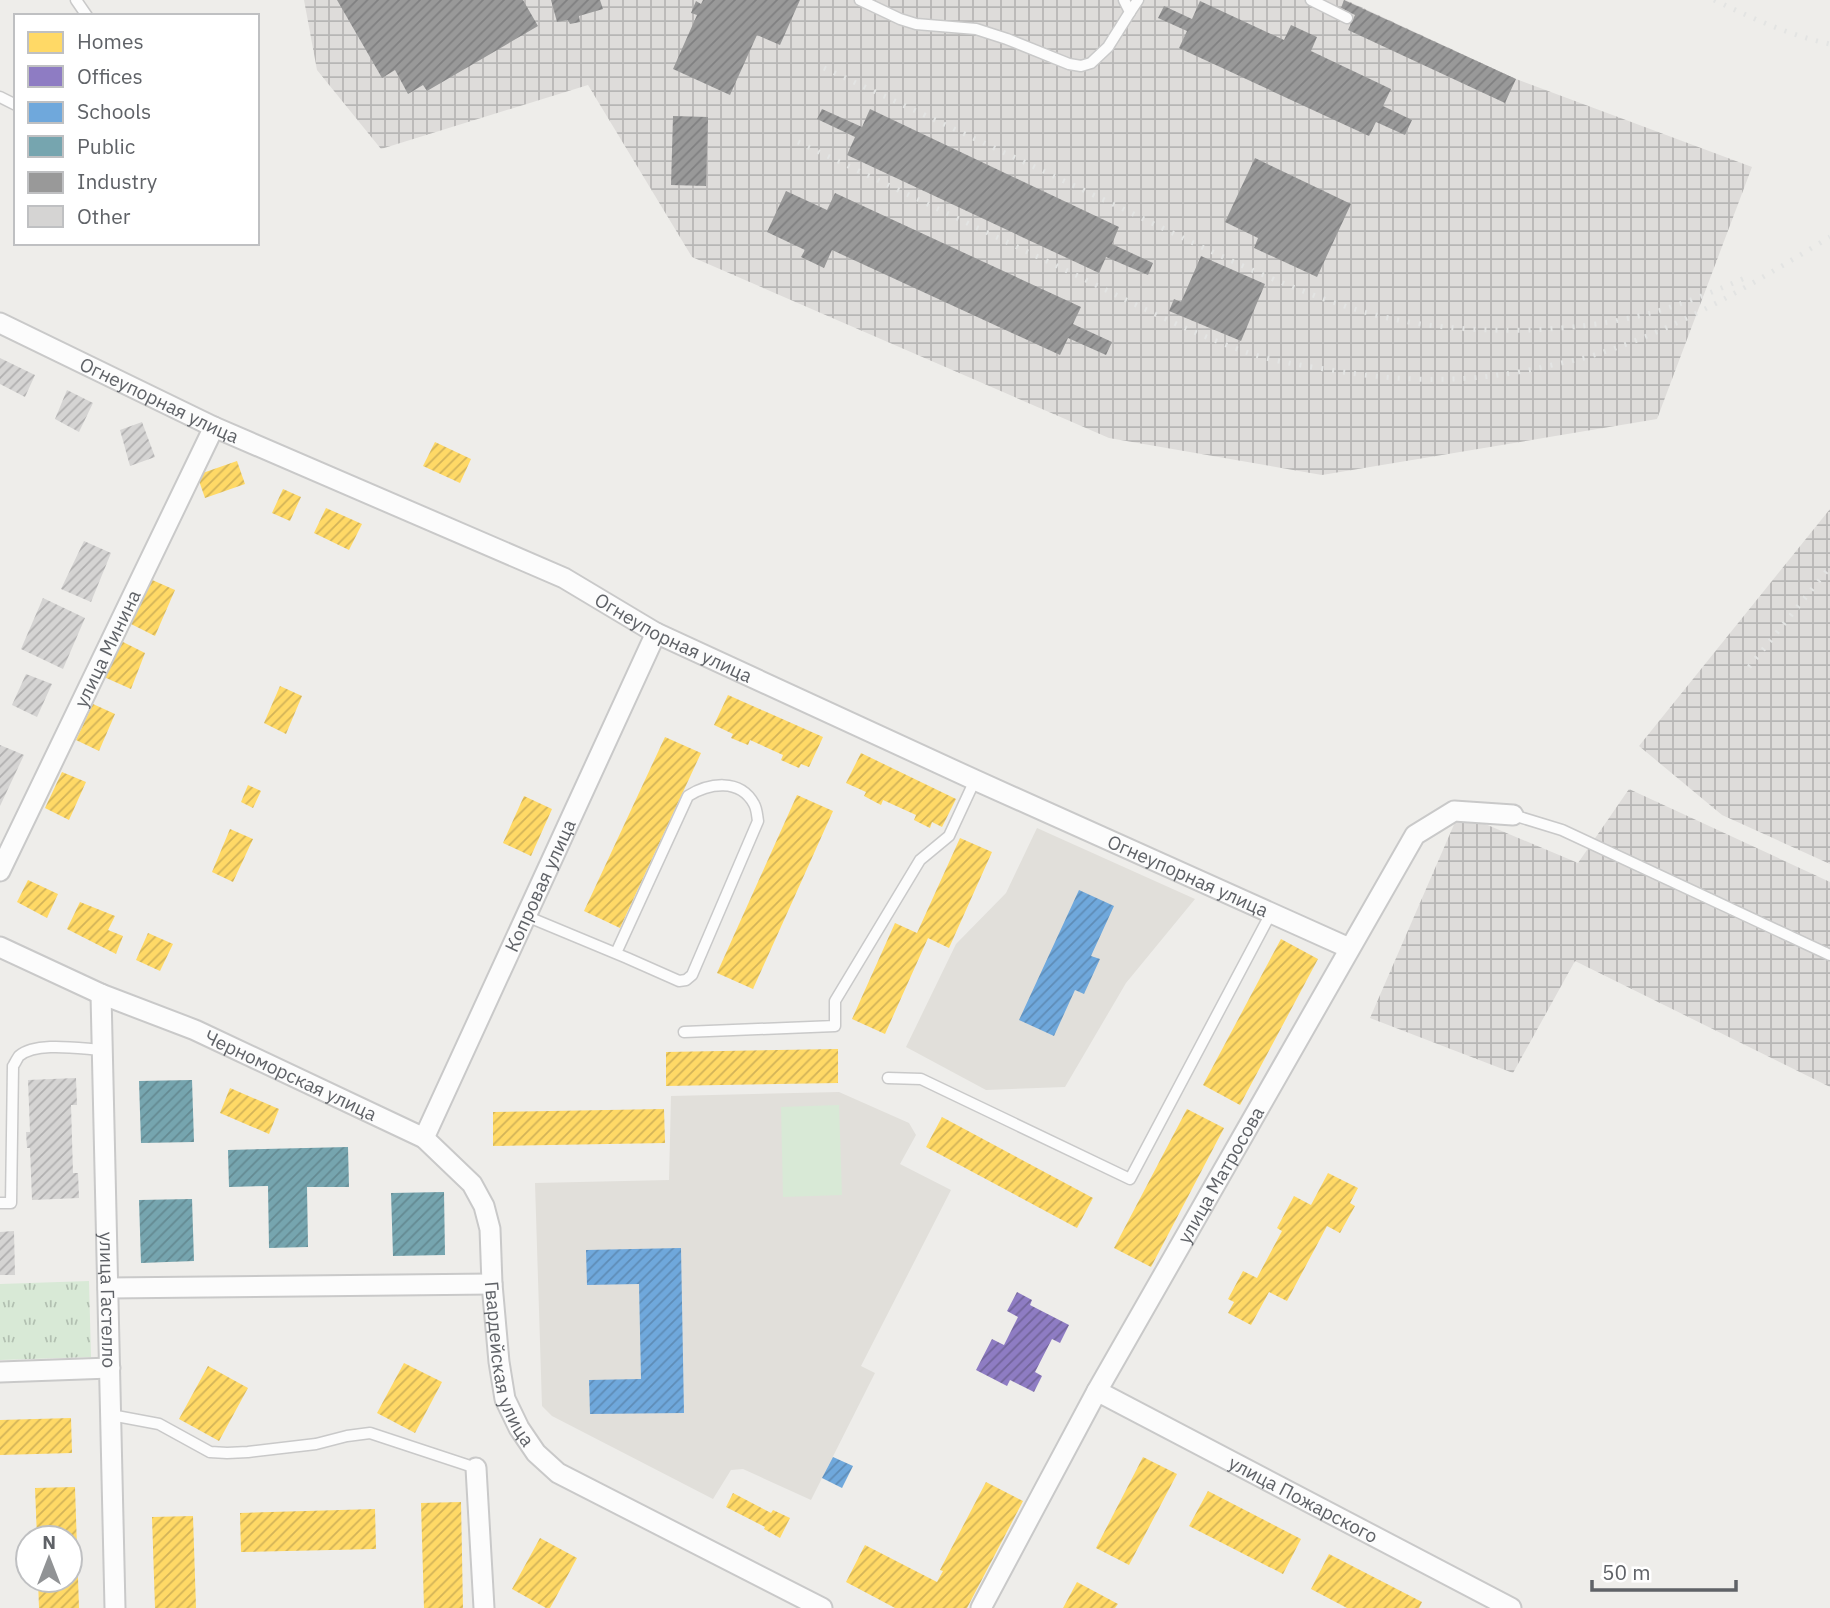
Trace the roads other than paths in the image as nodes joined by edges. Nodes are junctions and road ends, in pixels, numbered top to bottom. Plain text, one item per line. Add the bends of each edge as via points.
1 (860, 0) edge
2 (1124, 0) edge
3 (1138, 0) edge
4 (1311, 0) edge
5 (1130, 12) junction
6 (1347, 18) dead end
7 (0, 323) edge
8 (214, 427) junction
9 (656, 633) junction
10 (975, 780) junction
11 (1513, 815) joint
12 (0, 871) edge
13 (1271, 913) junction
14 (526, 916) junction
15 (0, 947) edge
16 (1349, 948) junction
17 (615, 953) junction
18 (1830, 955) edge
19 (102, 994) junction
20 (684, 1032) dead end
21 (103, 1050) junction
22 (888, 1078) dead end
23 (424, 1138) junction
24 (0, 1203) edge
25 (492, 1284) junction
26 (108, 1287) junction
27 (110, 1368) junction
28 (0, 1372) edge
29 (1097, 1391) junction
30 (111, 1415) junction
31 (476, 1468) joint
32 (115, 1608) edge
33 (484, 1608) edge
34 (822, 1608) edge
35 (981, 1608) edge
36 (1511, 1608) edge

1 - 5 lane via 916,24 976,29 1081,66 1108,47
2 - 5 lane
3 - 5 lane
4 - 6 lane
7 - 8 street, Огнеупорная улица
8 - 9 street, Огнеупорная улица via 564,578
8 - 12 street, улица Минина
9 - 10 street, Огнеупорная улица
9 - 14 street, Копровая улица
10 - 13 street, Огнеупорная улица
10 - 20 lane via 949,836 920,860 835,1001 835,1026
11 - 16 street, улица Матросова via 1454,811 1415,835
11 - 18 lane via 1562,830
13 - 16 street, Огнеупорная улица
13 - 22 lane via 1130,1179 921,1079
14 - 17 lane
14 - 23 street, Копровая улица
15 - 19 street, Черноморская улица
16 - 29 street, улица Матросова
17 - 17 lane via 679,981 692,975 758,821 755,805 743,792 721,784 688,796
19 - 21 street, улица Гастелло
19 - 23 street, Черноморская улица via 195,1030
21 - 24 lane via 52,1046 18,1057 13,1066 11,1203
21 - 26 street, улица Гастелло
23 - 25 street, Черноморская улица via 472,1185 484,1206 490,1229
25 - 26 street, Гвардейская улица
25 - 34 street, Гвардейская улица via 505,1399 536,1453 558,1473
26 - 27 street, улица Гастелло
27 - 28 street
27 - 30 street, улица Гастелло
29 - 35 street, улица Матросова
29 - 36 street, улица Пожарского
30 - 31 lane via 159,1424 210,1452 316,1444 370,1433
30 - 32 street, улица Гастелло
31 - 33 street

